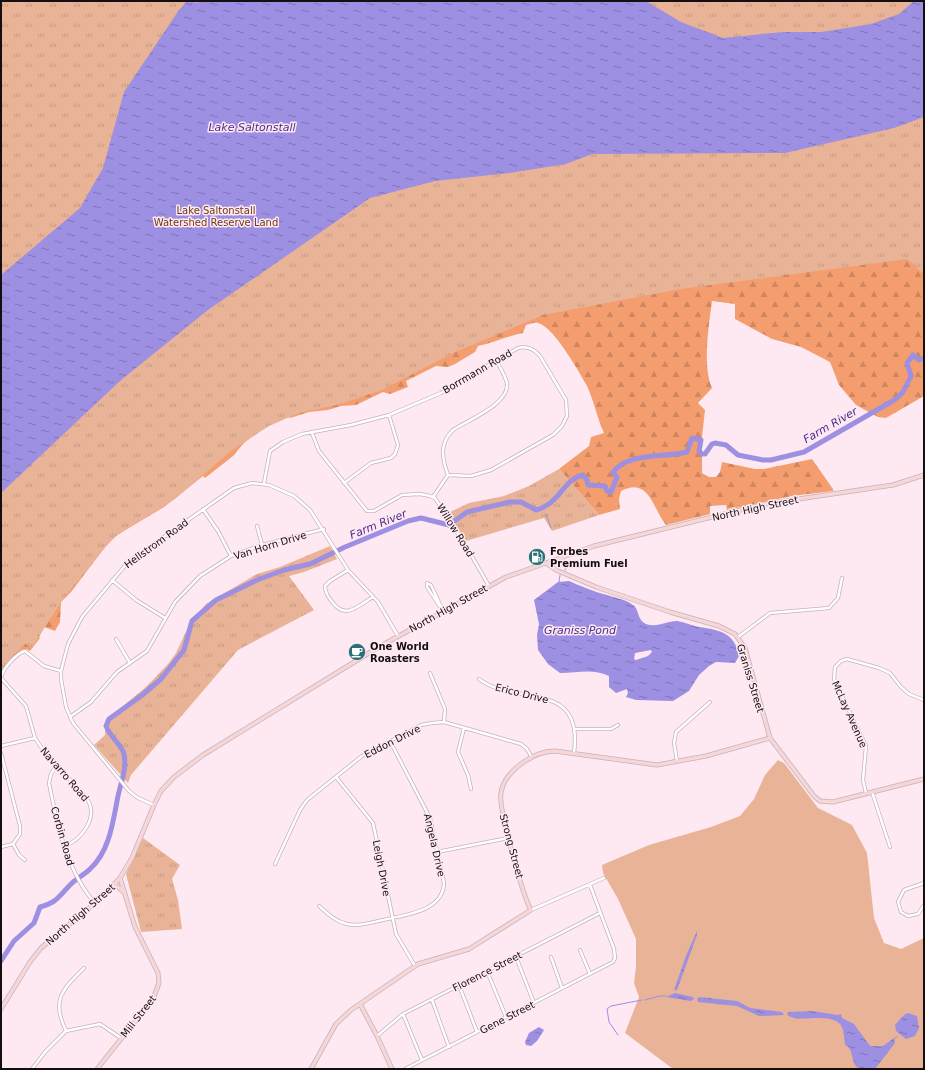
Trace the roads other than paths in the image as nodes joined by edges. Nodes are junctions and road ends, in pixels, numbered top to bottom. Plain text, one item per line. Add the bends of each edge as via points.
1 (496, 360) junction
2 (389, 415) junction
3 (312, 433) junction
4 (448, 475) junction
5 (924, 475) edge
6 (264, 483) junction
7 (344, 483) junction
8 (433, 497) junction
9 (203, 509) junction
10 (257, 526) dead end
11 (324, 529) junction
12 (262, 545) junction
13 (231, 556) junction
14 (546, 563) junction
15 (348, 570) junction
16 (842, 578) dead end
17 (112, 580) junction
18 (489, 586) junction
19 (373, 597) junction
20 (443, 611) junction
21 (164, 618) junction
22 (398, 636) junction
23 (738, 637) junction
24 (116, 639) dead end
25 (130, 663) junction
26 (61, 671) junction
27 (430, 673) dead end
28 (1, 678) edge
29 (479, 679) dead end
30 (924, 700) edge
31 (710, 702) dead end
32 (70, 717) junction
33 (444, 722) junction
34 (618, 724) dead end
35 (464, 728) junction
36 (575, 729) junction
37 (35, 738) junction
38 (770, 738) junction
39 (390, 741) junction
40 (1, 746) edge
41 (1, 753) edge
42 (574, 753) junction
43 (532, 756) junction
44 (677, 761) junction
45 (56, 765) junction
46 (336, 777) junction
47 (924, 779) edge
48 (471, 789) dead end
49 (872, 792) junction
50 (866, 793) junction
51 (154, 805) junction
52 (509, 838) junction
53 (13, 844) junction
54 (65, 846) junction
55 (1, 847) edge
56 (890, 847) dead end
57 (437, 852) junction
58 (25, 860) dead end
59 (275, 864) dead end
60 (120, 878) junction
61 (604, 878) dead end
62 (924, 883) edge
63 (115, 885) junction
64 (590, 885) junction
65 (124, 892) junction
66 (95, 903) junction
67 (924, 905) edge
68 (319, 906) dead end
69 (531, 910) junction
70 (600, 913) junction
71 (392, 918) junction
72 (580, 950) dead end
73 (516, 957) junction
74 (551, 958) dead end
75 (415, 966) junction
76 (84, 968) dead end
77 (487, 971) junction
78 (590, 974) junction
79 (459, 985) junction
80 (562, 988) junction
81 (432, 1000) junction
82 (534, 1003) junction
83 (360, 1004) junction
84 (1, 1009) edge
85 (403, 1014) junction
86 (506, 1017) junction
87 (66, 1031) junction
88 (477, 1032) junction
89 (377, 1036) junction
90 (121, 1038) junction
91 (449, 1047) junction
92 (422, 1060) junction
93 (32, 1069) edge
94 (97, 1069) edge
95 (311, 1069) edge
96 (392, 1069) edge
97 (405, 1069) edge

1 - 2 street, Borrmann Road via 441,392
1 - 4 street via 506,381 506,393 497,403 448,435 442,453
1 - 4 street, Borrmann Road via 521,347 538,353 566,400 568,410 565,421 553,435 491,470 471,476
2 - 3 street, Borrmann Road
2 - 7 street via 398,445 395,454 391,458 371,464
3 - 6 street, Borrmann Road via 291,438 272,449 268,455
3 - 7 street, Willow Road via 320,451
4 - 8 street
5 - 14 main road, North High Street via 893,485 788,500 745,509 610,542
6 - 9 street, Hellstrom Road via 240,486
6 - 11 street, Hellstrom Road via 294,496 310,510
7 - 8 street, Willow Road via 369,512 402,495
8 - 18 street, Willow Road via 455,528
9 - 13 street
9 - 17 street, Hellstrom Road via 135,556
10 - 12 street
11 - 12 street, Van Horn Drive
11 - 15 street, Hellstrom Road
12 - 13 street, Van Horn Drive
13 - 21 street, Van Horn Drive via 189,586
14 - 18 main road, North High Street
14 - 23 main road, Graniss Street via 589,584 660,609 723,627
15 - 19 street, Hellstrom Road
15 - 19 street via 325,586 328,596 337,608 347,612
16 - 23 street via 838,598 828,608 770,613
17 - 21 street
17 - 26 street, Hellstrom Road via 77,624 68,644
18 - 20 main road, North High Street
19 - 22 street, Hellstrom Road
20 - 20 street via 431,585 427,583 427,587
20 - 22 main road, North High Street
21 - 25 street, Van Horn Drive via 147,651
22 - 51 main road, North High Street via 187,765 165,787
23 - 38 main road, Graniss Street via 746,652
24 - 25 street
25 - 32 street, Van Horn Drive via 110,679 91,702
26 - 28 street via 47,667 24,651 6,668
26 - 32 street, Hellstrom Road via 63,694
27 - 33 street via 445,710
28 - 37 street, Navarro Road via 26,706
29 - 36 street, Erico Drive via 490,685 553,701 568,714
30 - 50 street, McLay Avenue via 904,691 885,670 850,659 843,660 836,666 833,671 834,680 866,746 863,780
31 - 44 street via 676,732 674,743
32 - 51 street, Hellstrom Road via 127,788 138,798
33 - 35 street, Eddon Drive
33 - 39 street, Eddon Drive via 432,722
34 - 36 street via 611,729
35 - 43 street, Eddon Drive via 521,744
35 - 48 street via 458,752
36 - 42 street
37 - 40 street
37 - 45 street, Navarro Road
38 - 44 main road, Strong Street via 706,756
38 - 50 main road, Graniss Street via 820,801 828,802
39 - 46 street, Eddon Drive via 362,756
39 - 57 street, Angela Drive via 430,818
41 - 53 street via 20,826 20,834
42 - 43 main road, Strong Street via 551,751
42 - 44 main road, Strong Street via 650,765
43 - 52 main road, Strong Street via 517,768 502,789 501,801
45 - 54 street, Corbin Road via 49,783
45 - 54 street, Navarro Road via 87,799 92,811 80,837
46 - 59 street, Eddon Drive via 302,806
46 - 71 street, Leigh Drive via 373,823
47 - 49 main road, Graniss Street
49 - 50 main road, Graniss Street
49 - 56 street
51 - 60 main road, North High Street via 132,858
52 - 57 street
52 - 69 main road, Strong Street
53 - 55 street
53 - 58 street
54 - 66 street, Corbin Road via 74,874
57 - 71 street, Angela Drive via 444,883 440,897 418,912
60 - 63 main road, North High Street
60 - 65 main road, Mill Street
61 - 64 street
62 - 67 street via 904,890 898,902 901,912 908,916 918,914
63 - 65 main road
63 - 66 main road, North High Street
64 - 69 street
64 - 70 street
65 - 90 main road, Mill Street via 134,927 159,978 155,995
66 - 84 main road, North High Street via 41,948
68 - 71 street, Angela Drive via 333,918 350,925
69 - 75 main road via 469,949
70 - 73 street, Florence Street
70 - 78 street, Gene Street via 615,955 614,961 609,965
71 - 75 street, Leigh Drive via 397,938
72 - 78 street
73 - 77 street, Florence Street
73 - 82 street
74 - 80 street
75 - 83 main road
76 - 87 street via 65,988 59,1000 58,1009
77 - 79 street, Florence Street
77 - 86 street
78 - 80 street, Gene Street
79 - 81 street, Florence Street
79 - 88 street
80 - 82 street, Gene Street
81 - 85 street, Florence Street
81 - 91 street
82 - 86 street, Gene Street
83 - 89 main road
83 - 95 main road via 337,1022
85 - 89 street, Florence Street
85 - 92 street
86 - 88 street, Gene Street
87 - 90 street via 100,1024
87 - 93 street
88 - 91 street, Gene Street
89 - 96 main road
90 - 94 main road, Mill Street
91 - 92 street, Gene Street
92 - 97 street, Gene Street

